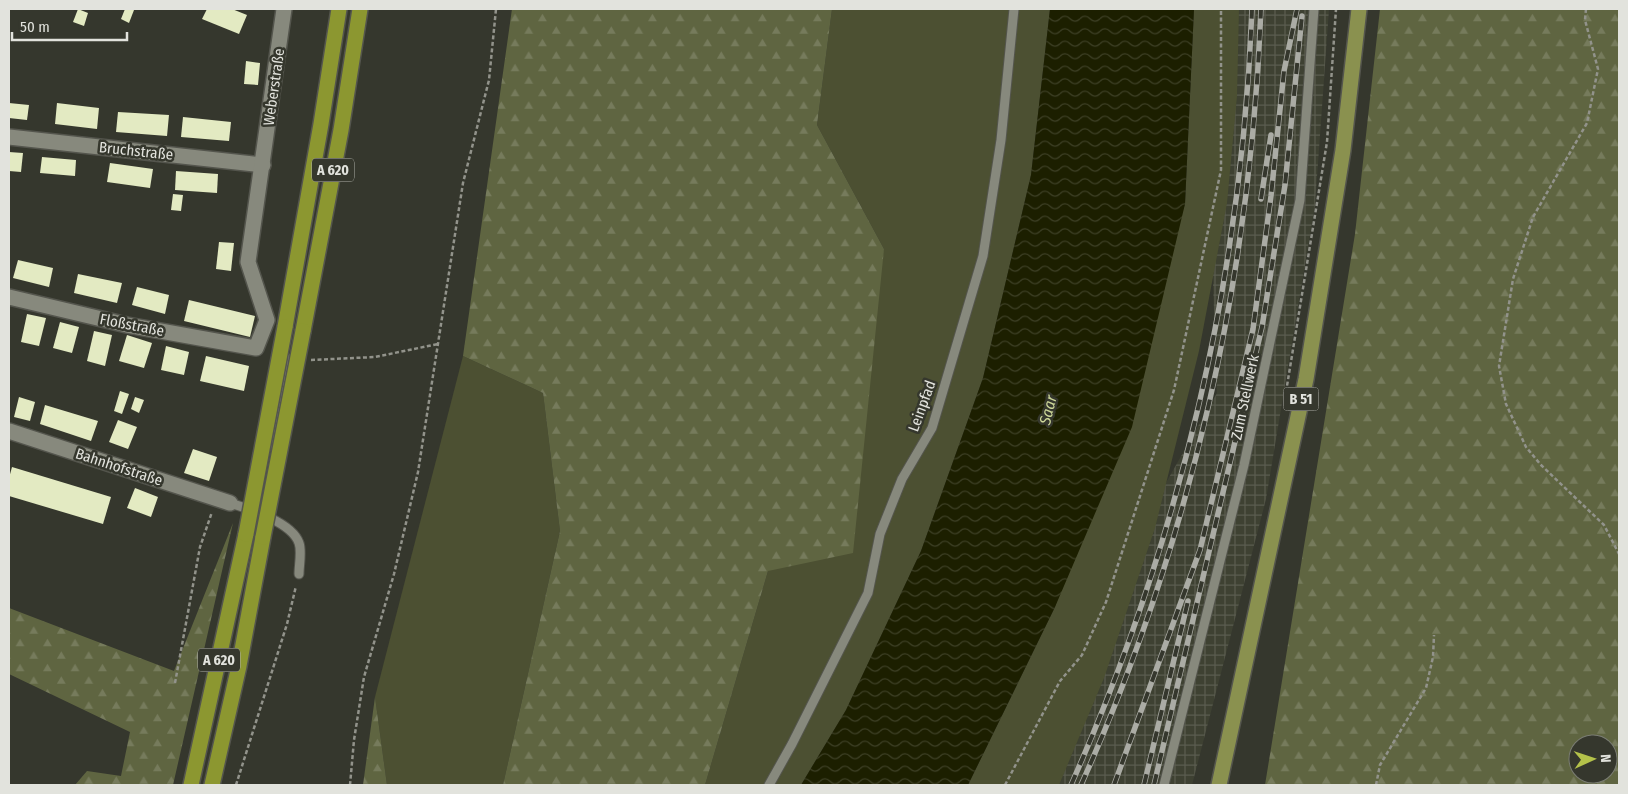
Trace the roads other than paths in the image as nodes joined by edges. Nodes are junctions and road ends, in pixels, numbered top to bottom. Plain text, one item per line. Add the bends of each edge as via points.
1 (284, 9) edge
2 (340, 9) edge
3 (360, 9) edge
4 (1014, 9) edge
5 (1314, 9) edge
6 (1359, 9) edge
7 (9, 137) edge
8 (263, 165) junction
9 (9, 297) edge
10 (256, 348) joint
11 (288, 359) dead end
12 (9, 431) edge
13 (224, 501) joint
14 (261, 513) junction
15 (299, 574) road end
16 (190, 785) edge
17 (212, 785) edge
18 (769, 785) edge
19 (1164, 785) edge
20 (1219, 785) edge

1 - 8 street, Weberstraße
2 - 16 highway, A 620, bridge via 246,534
3 - 17 highway, A 620, bridge via 303,331 239,666
4 - 18 lane, Leinpfad via 1001,140 983,256 932,428 902,479 880,534 868,593
5 - 19 lane, Zum Stellwerk via 1300,200 1244,465
6 - 20 main road, B 51 via 1343,150 1306,378
7 - 8 street, Bruchstraße
8 - 10 street, Weberstraße via 248,262 267,320
9 - 10 street, Floßstraße via 126,325
11 - 14 lane
12 - 13 street, Bahnhofstraße
13 - 14 lane
14 - 15 lane via 289,530 299,543

